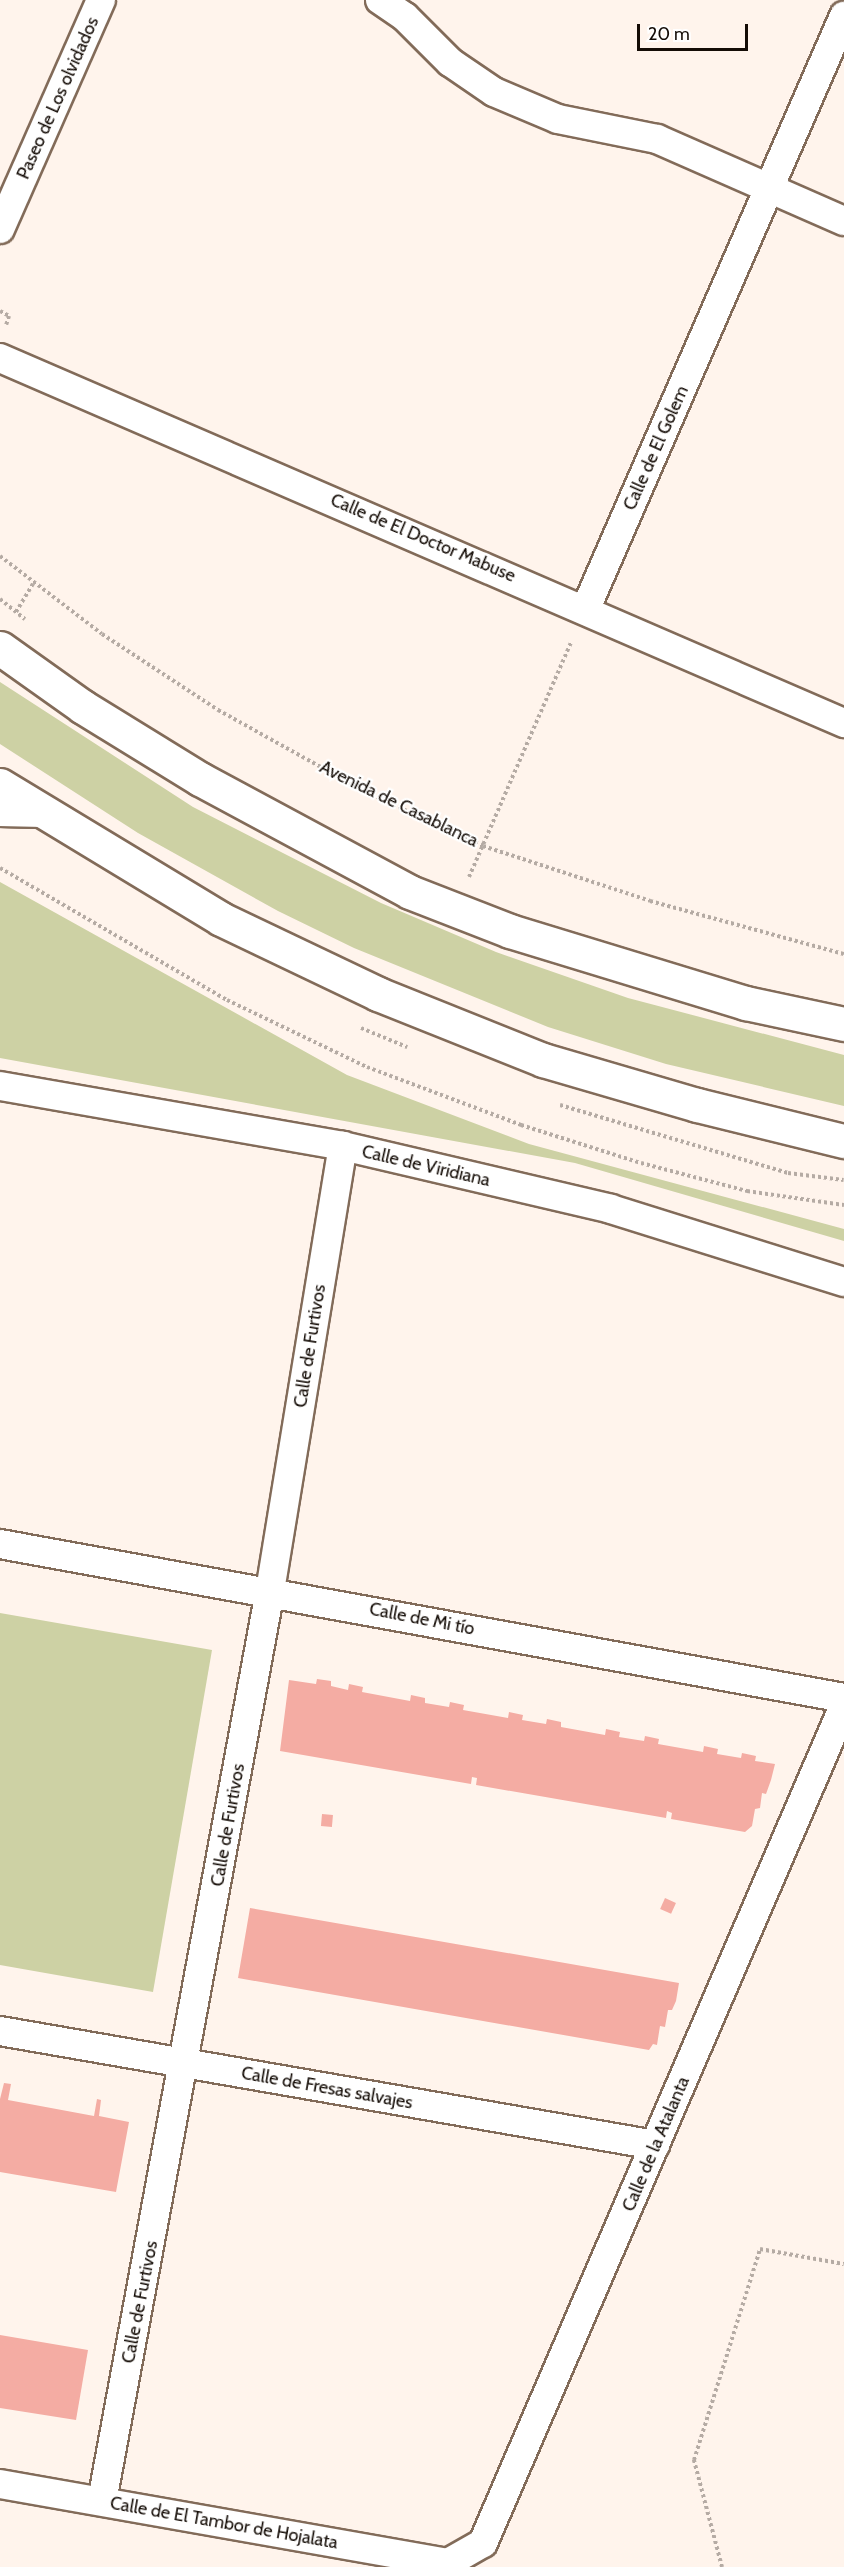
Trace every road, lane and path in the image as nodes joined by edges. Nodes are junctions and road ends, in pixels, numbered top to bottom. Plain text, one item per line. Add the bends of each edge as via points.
1 (101, 0) edge
2 (380, 0) edge
3 (844, 16) edge
4 (769, 189) junction
5 (844, 221) edge
6 (0, 229) edge
7 (0, 358) edge
8 (0, 556) edge
9 (33, 584) junction
10 (0, 600) edge
11 (586, 608) junction
12 (16, 612) junction
13 (33, 625) dead end
14 (5, 634) edge
15 (844, 723) edge
16 (0, 785) edge
17 (0, 812) edge
18 (41, 813) junction
19 (483, 846) junction
20 (0, 868) edge
21 (458, 875) dead end
22 (468, 880) junction
23 (478, 884) dead end
24 (844, 954) edge
25 (844, 1024) edge
26 (0, 1086) edge
27 (844, 1141) edge
28 (343, 1146) junction
29 (844, 1204) edge
30 (844, 1282) edge
31 (0, 1544) edge
32 (270, 1591) junction
33 (844, 1698) edge
34 (844, 1706) edge
35 (0, 2031) edge
36 (185, 2063) junction
37 (655, 2145) junction
38 (844, 2264) edge
39 (0, 2484) edge
40 (102, 2501) junction
41 (448, 2563) joint
42 (722, 2567) edge

1 - 6 street, Paseo de Los olvidados
2 - 4 street via 405,17 450,62 494,92 558,119 657,139
3 - 4 street, Calle de El Golem
4 - 5 street
4 - 11 street, Calle de El Golem
7 - 11 street, Calle de El Doctor Mabuse
8 - 9 path, Avenida de Casablanca
9 - 12 path
9 - 19 path, Avenida de Casablanca via 218,710 366,792
10 - 12 path
11 - 15 street, Calle de El Doctor Mabuse
11 - 19 path
12 - 13 path
12 - 14 path
14 - 25 main road via 83,707 200,778 410,892 555,945 746,1003
16 - 18 main road
17 - 18 street
18 - 27 main road via 221,919 378,994 543,1060 698,1105
19 - 22 path
19 - 24 path, Avenida de Casablanca via 650,901
20 - 29 path via 227,1000 367,1067 521,1125 641,1162 747,1191
21 - 22 path
22 - 23 path
26 - 28 street, Calle de Viridiana
28 - 30 street, Calle de Viridiana via 611,1209
28 - 32 street, Calle de Furtivos
31 - 32 street, Calle de Mi tío
32 - 33 street, Calle de Mi tío
32 - 36 street, Calle de Furtivos
34 - 37 street, Calle de la Atalanta
35 - 36 street, Calle de Fresas salvajes
36 - 37 street, Calle de Fresas salvajes
36 - 40 street, Calle de Furtivos
37 - 41 street, Calle de la Atalanta via 493,2524 483,2543
38 - 42 path via 760,2249 694,2460
39 - 40 street, Calle de El Tambor de Hojalata
40 - 41 street, Calle de El Tambor de Hojalata

